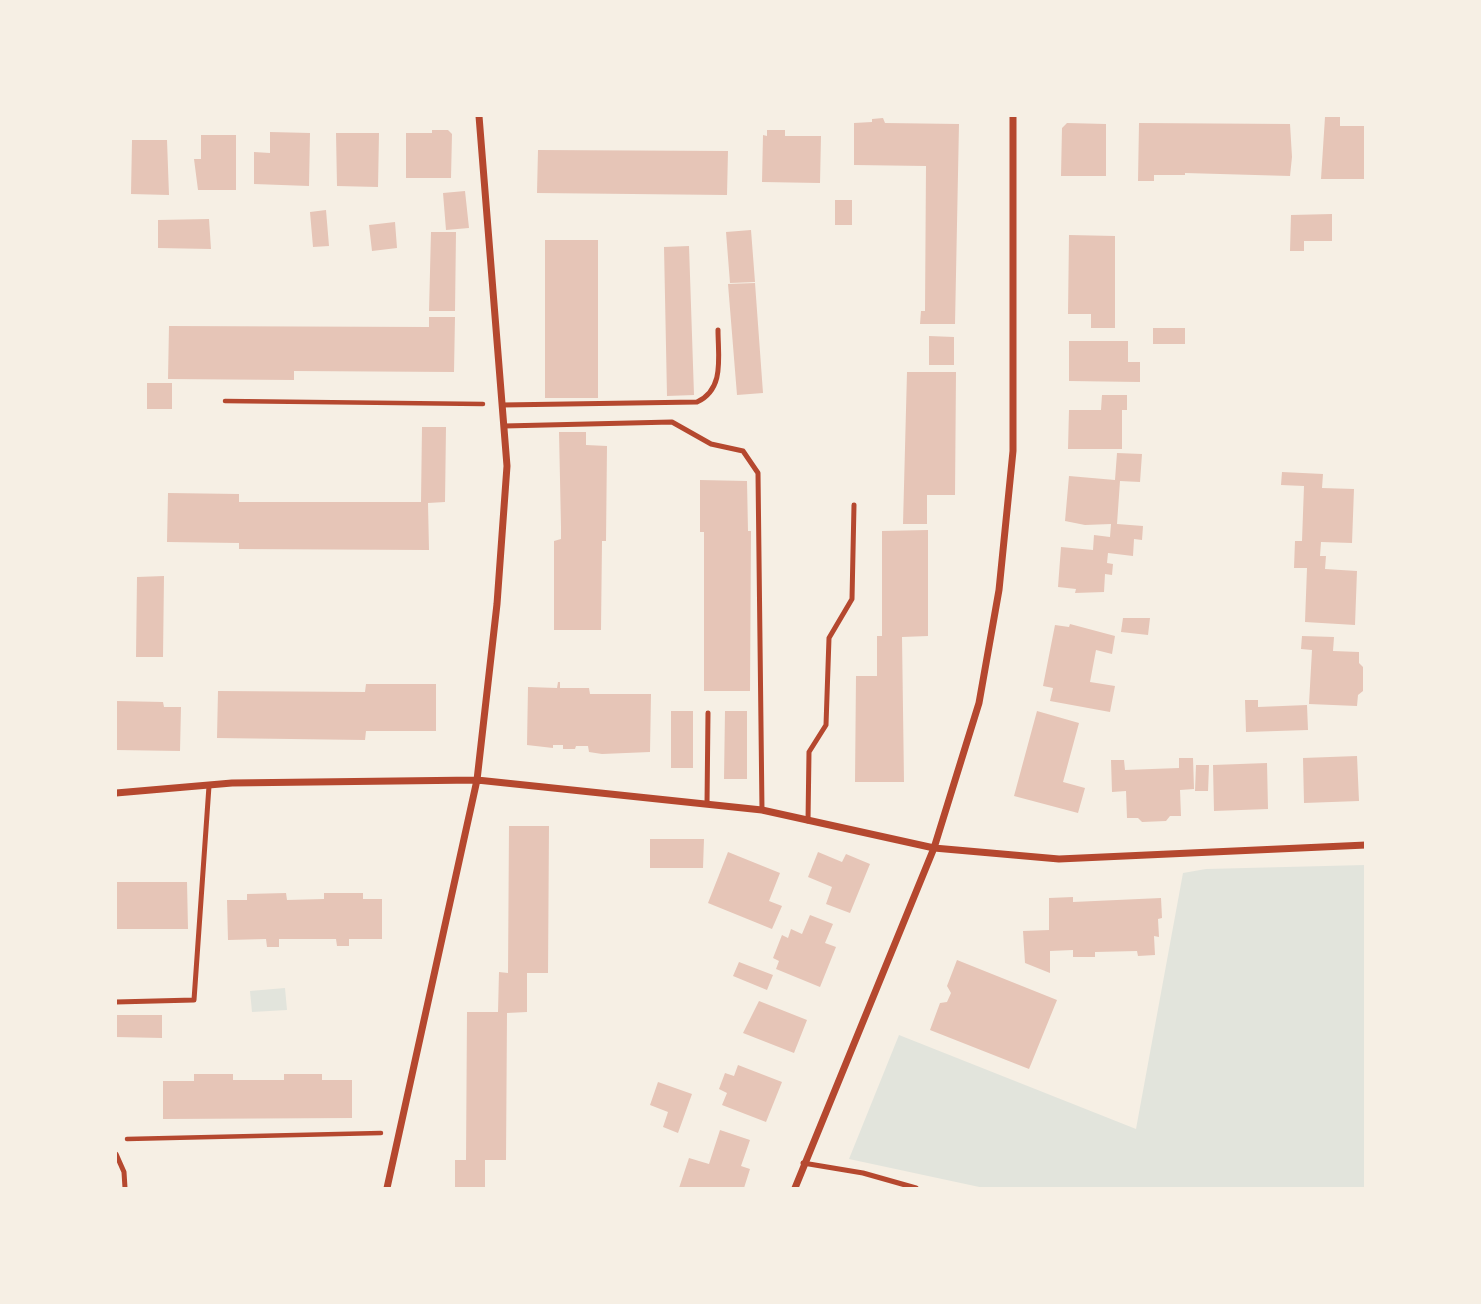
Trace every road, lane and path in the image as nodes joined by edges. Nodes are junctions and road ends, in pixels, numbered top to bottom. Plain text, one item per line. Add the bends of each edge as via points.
1 (479, 116) edge
2 (1013, 116) edge
3 (718, 330) dead end
4 (225, 401) dead end
5 (502, 405) junction
6 (504, 426) junction
7 (854, 505) dead end
8 (708, 713) dead end
9 (477, 780) junction
10 (209, 786) junction
11 (116, 793) edge
12 (707, 804) junction
13 (762, 810) junction
14 (808, 821) junction
15 (1366, 845) edge
16 (934, 848) junction
17 (116, 1002) edge
18 (398, 1133) junction
19 (116, 1140) edge
20 (116, 1154) edge
21 (803, 1163) junction
22 (125, 1188) edge
23 (387, 1188) edge
24 (795, 1188) edge
25 (916, 1188) edge

1 - 5 street
2 - 16 street via 1013,451 999,590 979,703
3 - 5 lane via 718,379 710,396 697,402
4 - 5 path
5 - 6 street
6 - 9 street via 507,466 497,604
6 - 13 lane via 672,422 710,444 743,451 758,474
7 - 14 lane via 852,599 829,638 826,725 809,752
8 - 12 lane
9 - 10 street
9 - 12 street
9 - 18 street
10 - 11 street
10 - 17 lane via 194,1000
12 - 13 street
13 - 14 street
14 - 16 street
15 - 16 street via 1059,859
16 - 21 street
18 - 19 path
18 - 23 street
20 - 22 lane
21 - 24 street
21 - 25 lane

